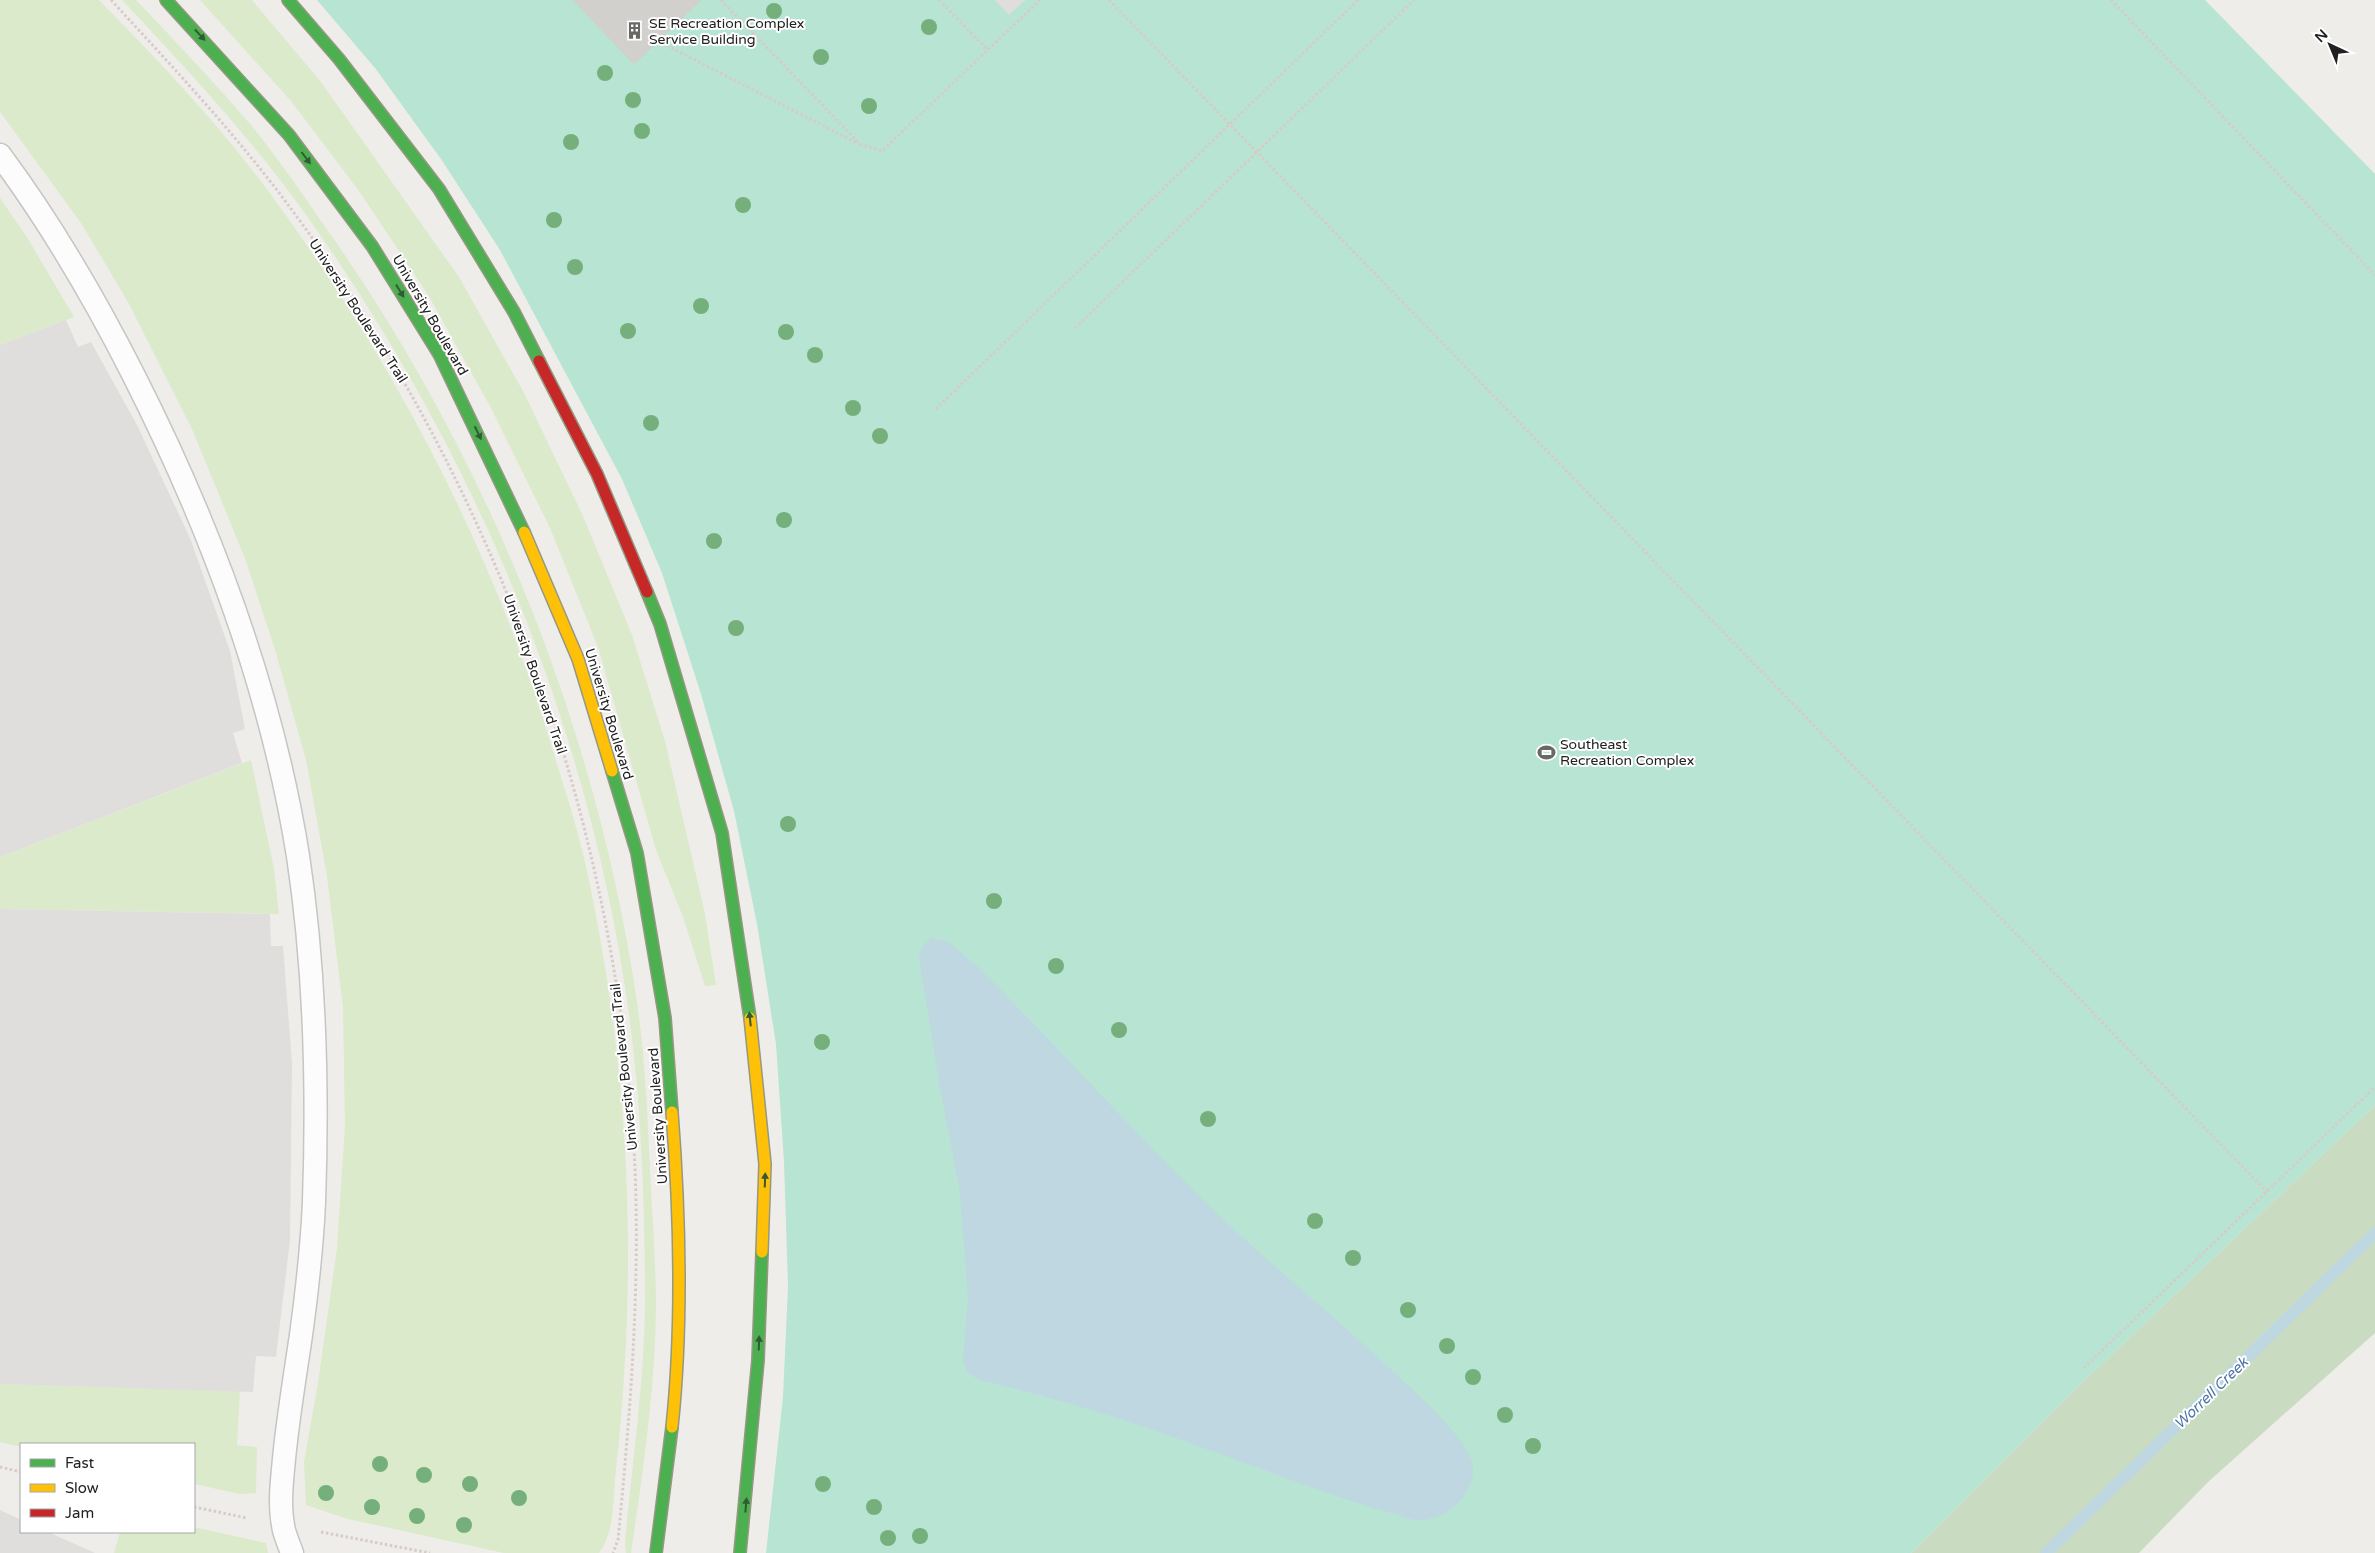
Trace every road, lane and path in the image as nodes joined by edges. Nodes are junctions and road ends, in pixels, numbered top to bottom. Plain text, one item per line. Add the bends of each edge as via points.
1 (111, 0) edge
2 (166, 0) edge
3 (288, 0) edge
4 (721, 0) edge
5 (940, 0) edge
6 (1040, 0) edge
7 (1109, 0) edge
8 (1358, 0) edge
9 (1414, 0) edge
10 (2111, 0) edge
11 (658, 41) dead end
12 (988, 50) junction
13 (1231, 123) junction
14 (860, 144) junction
15 (1258, 151) junction
16 (0, 155) edge
17 (2375, 275) edge
18 (1074, 328) dead end
19 (936, 409) dead end
20 (2375, 1088) edge
21 (2266, 1192) junction
22 (2084, 1368) dead end
23 (0, 1467) edge
24 (20, 1472) edge
25 (195, 1507) edge
26 (256, 1520) dead end
27 (320, 1532) dead end
28 (292, 1553) edge
29 (430, 1553) edge
30 (613, 1553) edge
31 (656, 1553) edge
32 (740, 1553) edge

1 - 30 path, University Boulevard Trail via 201,98 283,198 386,352 452,473 489,553 552,714 586,835 604,915 629,1092 635,1169 632,1402 618,1540
2 -> 31 main road, University Boulevard via 289,134 383,263 439,354 515,510 578,659 637,853 665,1018 679,1200 677,1381
32 -> 3 main road via 758,1360 765,1164 748,999 719,824 660,624 597,474 514,312 439,189 339,59
4 - 14 path
5 - 12 path
6 - 12 path
7 - 13 path
8 - 13 path
9 - 15 path
10 - 17 path
11 - 14 path
12 - 14 path via 888,147 876,151
13 - 15 path
13 - 19 path
15 - 18 path
15 - 21 path
16 - 28 lane via 49,224 94,300 178,468 225,580 248,646 279,762 298,857 310,970 316,1092 310,1264 281,1482 282,1525
20 - 21 path
21 - 22 path
23 - 24 path
25 - 26 path
27 - 29 path

